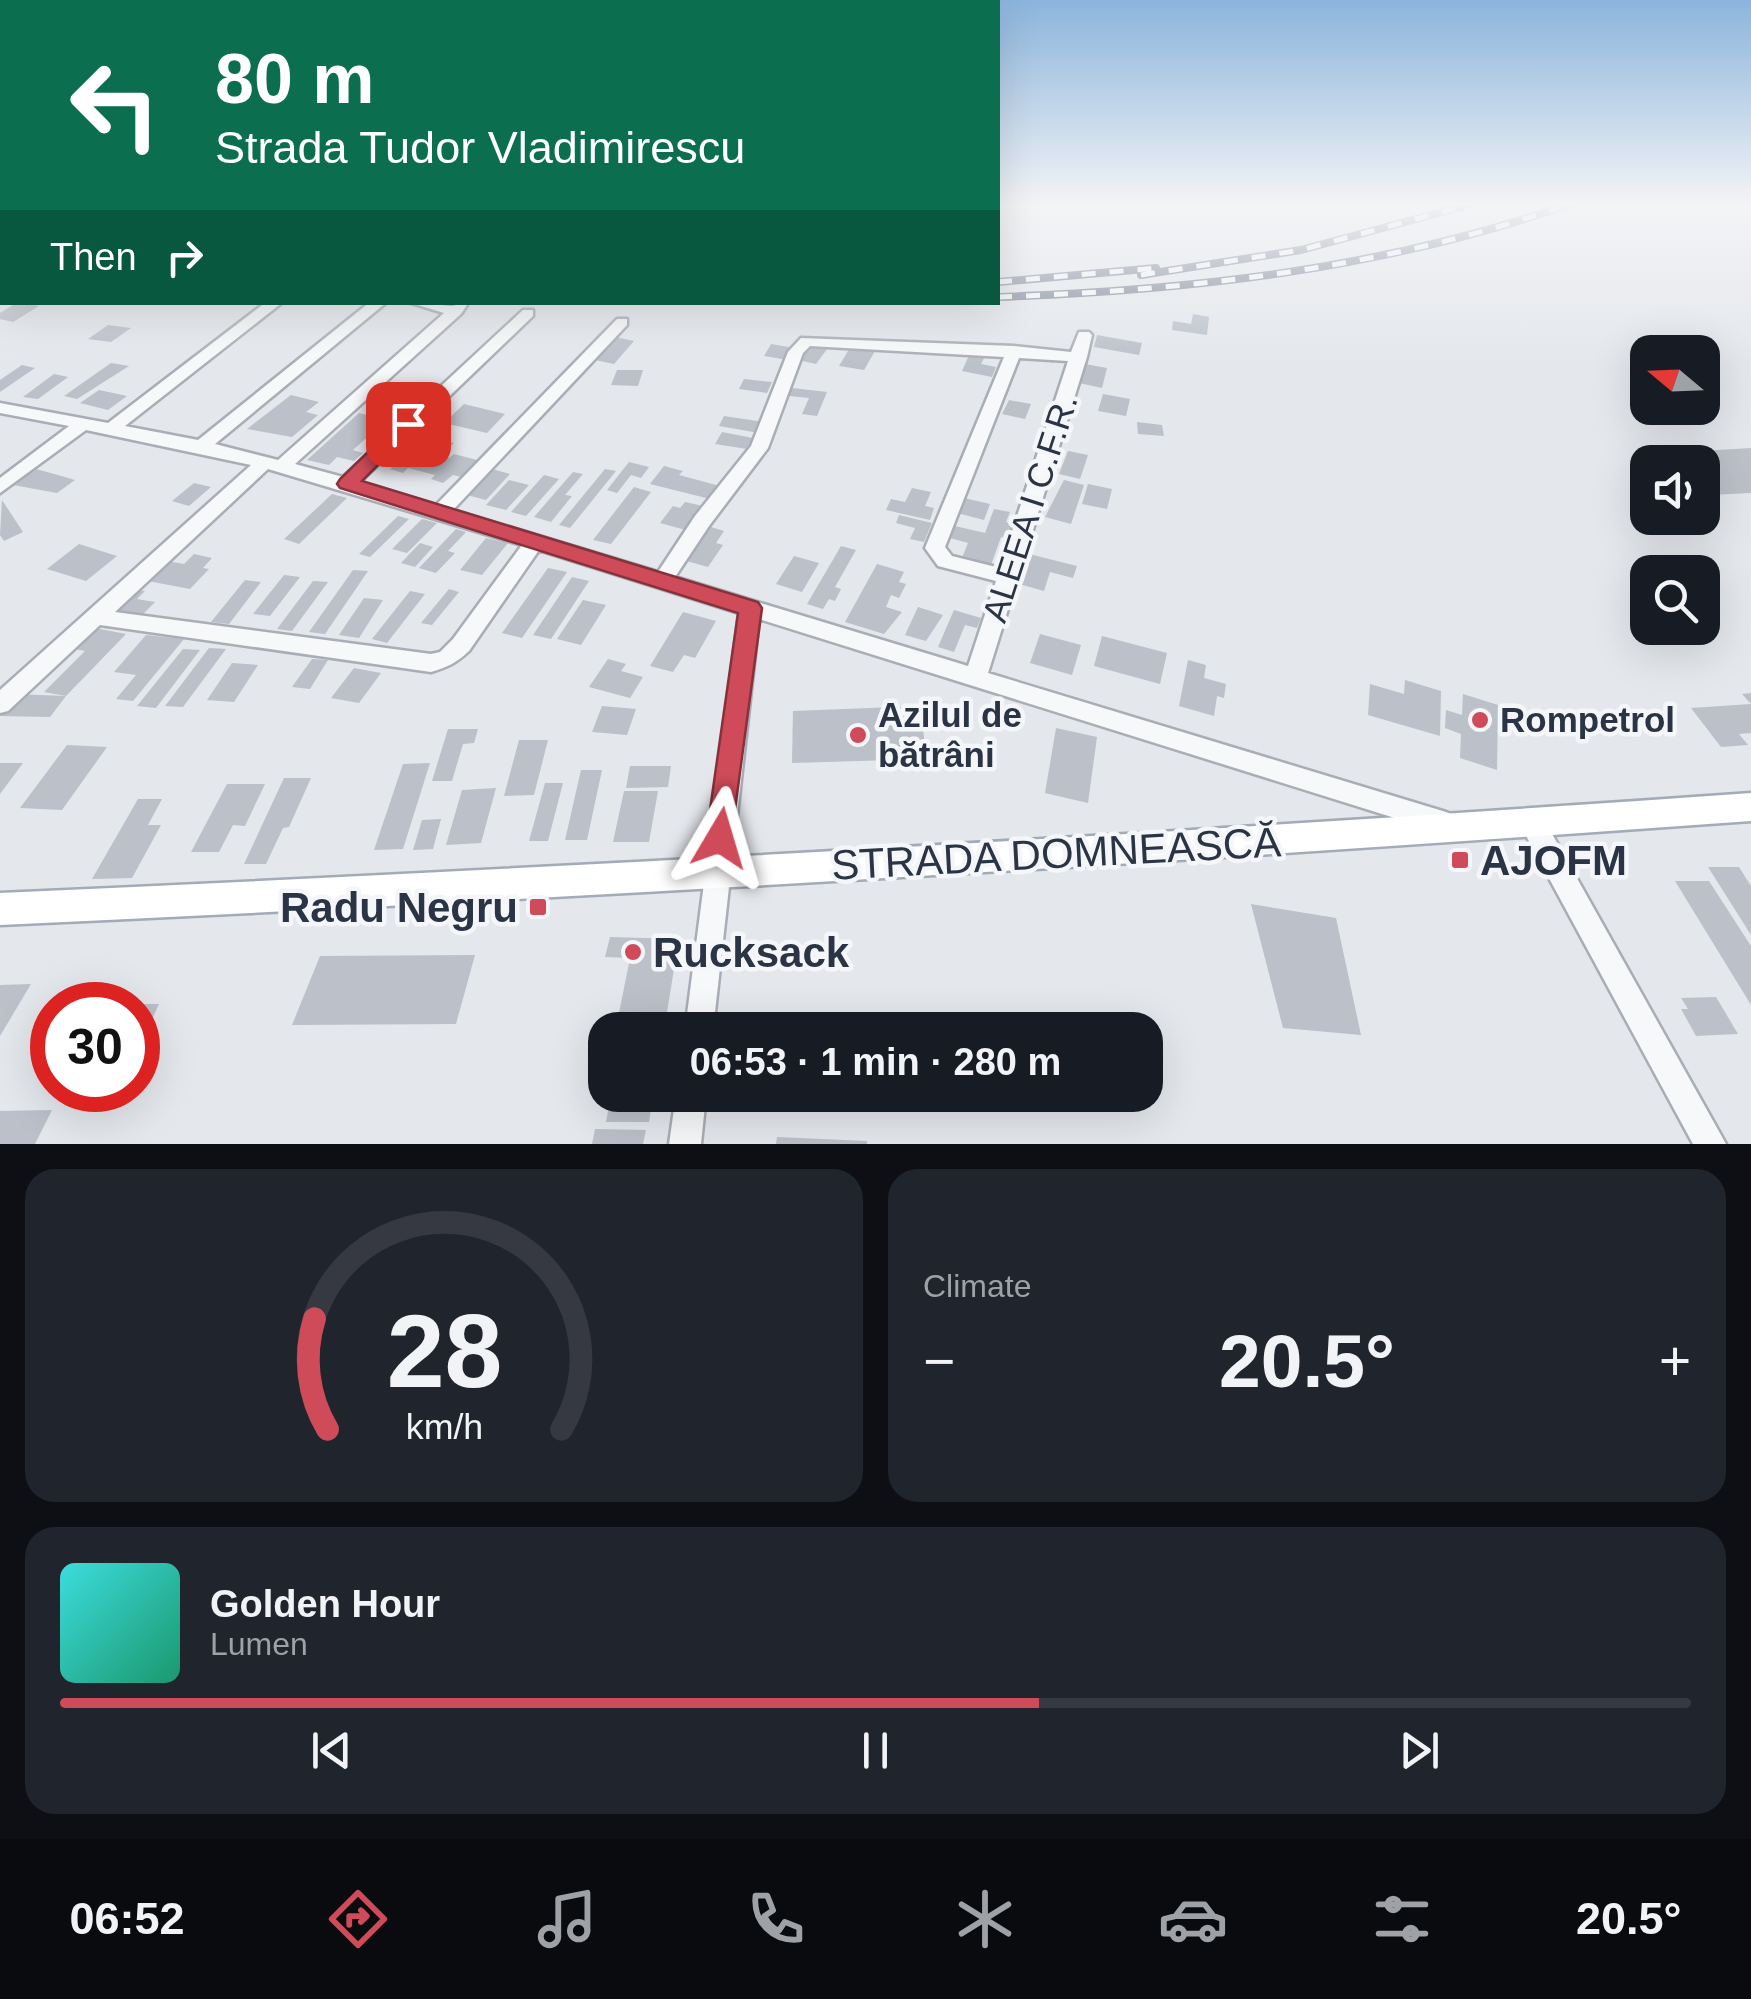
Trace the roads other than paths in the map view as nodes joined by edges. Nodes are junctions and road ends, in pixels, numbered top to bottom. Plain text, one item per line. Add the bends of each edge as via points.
1 (272, 305) edge
2 (376, 305) edge
3 (460, 307) edge
4 (528, 313) dead end
5 (622, 322) dead end
6 (1084, 335) dead end
7 (1014, 351) junction
8 (1079, 358) junction
9 (0, 408) edge
10 (84, 423) junction
11 (112, 428) junction
12 (201, 446) junction
13 (274, 463) junction
14 (347, 484) junction
15 (0, 487) edge
16 (441, 511) junction
17 (535, 541) junction
18 (1008, 577) junction
19 (663, 580) junction
20 (750, 608) junction
21 (96, 618) junction
22 (975, 679) junction
23 (0, 704) edge
24 (1751, 806) edge
25 (1534, 824) junction
26 (1462, 828) junction
27 (716, 873) junction
28 (0, 909) edge
29 (700, 1012) edge
30 (689, 1112) edge
31 (685, 1144) edge
32 (1710, 1144) edge

1 - 11 street
2 - 12 street
3 - 13 street
4 - 14 street
5 - 16 street
6 - 8 street, ALEEA I C.F.R.
7 - 8 street
7 - 18 street via 936,548 946,561
7 - 19 street via 806,341 758,448
8 - 18 street, ALEEA I C.F.R.
9 - 10 street
10 - 11 street
10 - 15 street
11 - 12 street
12 - 13 street
13 - 14 street
13 - 21 street
14 - 16 street
16 - 17 street
17 - 19 street
17 - 21 street via 461,645 431,663
18 - 22 street, ALEEA I C.F.R.
19 - 20 street
20 - 22 street
20 - 27 street
21 - 23 street
22 - 26 street
24 - 25 main road, STRADA DOMNEASCĂ
25 - 26 main road, STRADA DOMNEASCĂ
25 - 32 street
26 - 27 main road, STRADA DOMNEASCĂ
27 - 28 main road, STRADA DOMNEASCĂ
27 - 29 street
30 - 31 street

